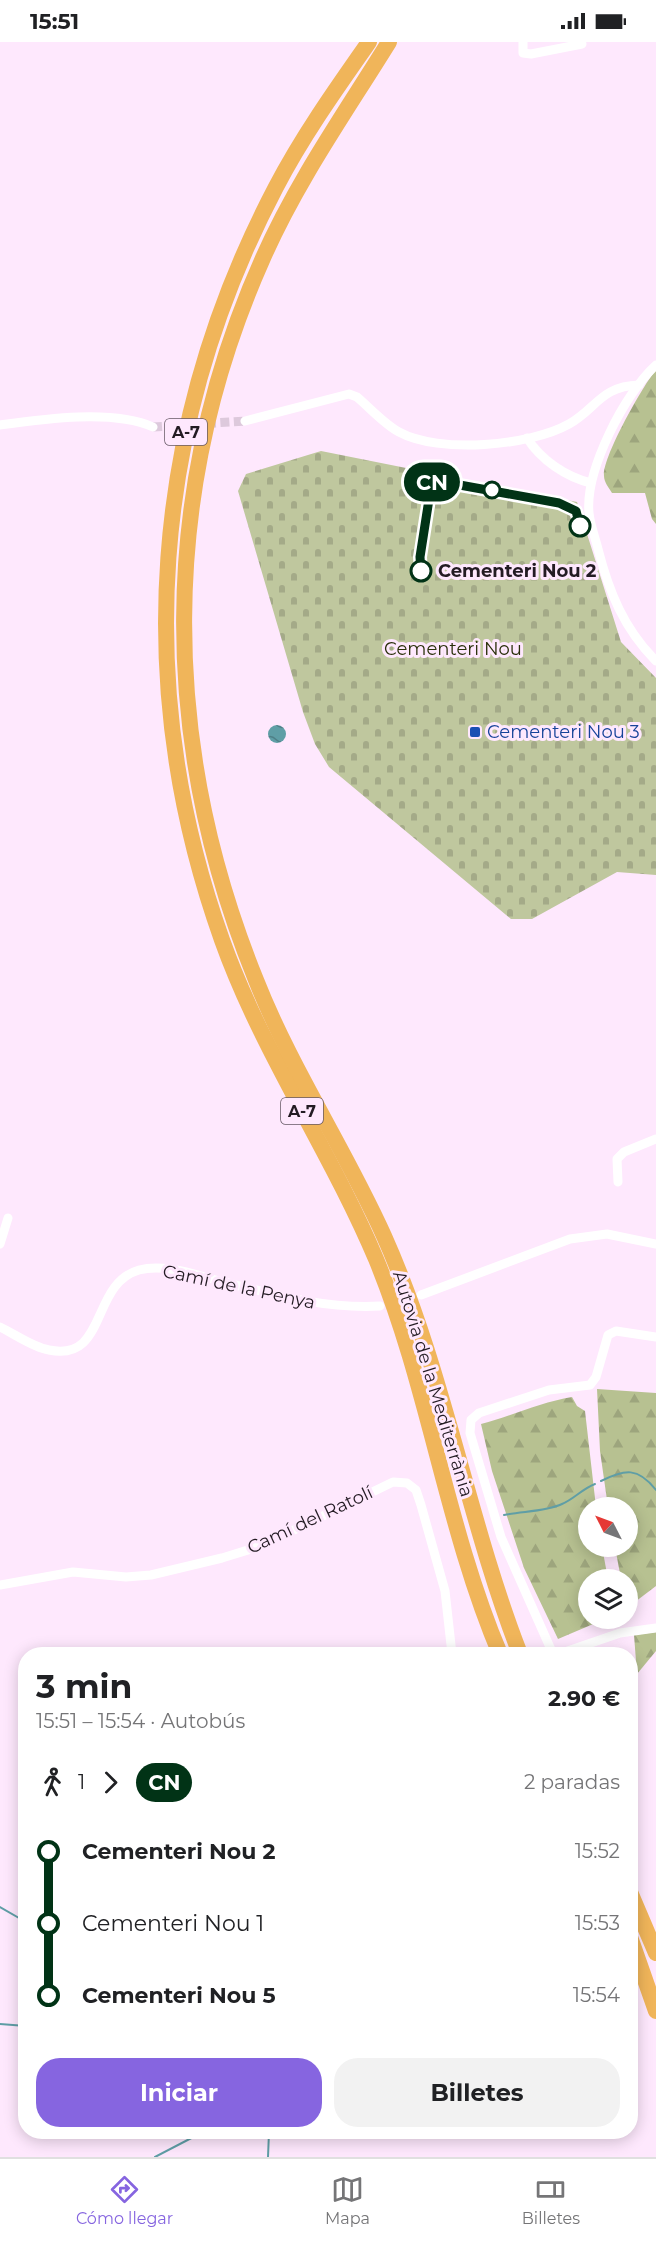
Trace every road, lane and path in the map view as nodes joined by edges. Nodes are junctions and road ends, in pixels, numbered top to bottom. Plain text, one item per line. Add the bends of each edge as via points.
1 (363, 42) edge
2 (369, 42) edge
3 (389, 42) edge
4 (522, 42) edge
5 (582, 44) dead end
6 (343, 80) junction
7 (656, 365) edge
8 (639, 385) junction
9 (245, 421) tunnel mouth
10 (0, 425) edge
11 (153, 427) tunnel mouth
12 (527, 438) junction
13 (591, 483) junction
14 (656, 661) edge
15 (656, 1139) edge
16 (618, 1182) dead end
17 (9, 1218) dead end
18 (0, 1244) edge
19 (656, 1244) edge
20 (421, 1295) dead end
21 (380, 1306) dead end
22 (0, 1327) edge
23 (656, 1337) edge
24 (0, 1585) edge
25 (656, 1628) edge
26 (451, 1647) edge
27 (498, 1647) edge
28 (517, 1647) edge
29 (550, 1647) edge
30 (579, 1647) edge
31 (638, 1911) edge
32 (656, 1953) edge
33 (638, 1959) edge
34 (656, 2010) edge

1 - 6 highway
2 - 6 highway, Autovia de la Mediterrània / A-7
3 - 28 highway, Autovia de la Mediterrània / A-7 via 301,182 264,255 225,358 193,487 182,631 191,749 238,933 266,1003 366,1198 400,1276 485,1556
4 - 5 street via 523,53 531,54
6 - 27 highway, Autovia de la Mediterrània / A-7 via 277,185 230,286 212,336 182,451 166,567 166,651 177,767 199,869 222,938 261,1032 350,1204 384,1283 423,1402 460,1539
7 - 8 street
8 - 12 street via 608,393 569,424
8 - 13 street via 625,406
9 - 12 street via 349,394 408,436 459,447
10 - 11 street via 48,417 105,418
12 - 13 street via 549,464
13 - 14 street via 589,512 607,581 638,644
15 - 16 street via 624,1152 617,1160
17 - 18 street
19 - 20 street via 607,1234 570,1239
21 - 22 street, Camí de la Penya via 346,1308 168,1269 139,1270 117,1282 107,1295 91,1335 80,1346 49,1350
23 - 29 street via 616,1331 608,1335 590,1385 549,1390 479,1413 471,1420 470,1433 501,1537
24 - 26 street, Camí del Ratolí via 73,1572 151,1575 222,1558 261,1546 393,1482 407,1483 416,1490 445,1591
25 - 30 street via 620,1633
31 - 32 highway
33 - 34 highway

